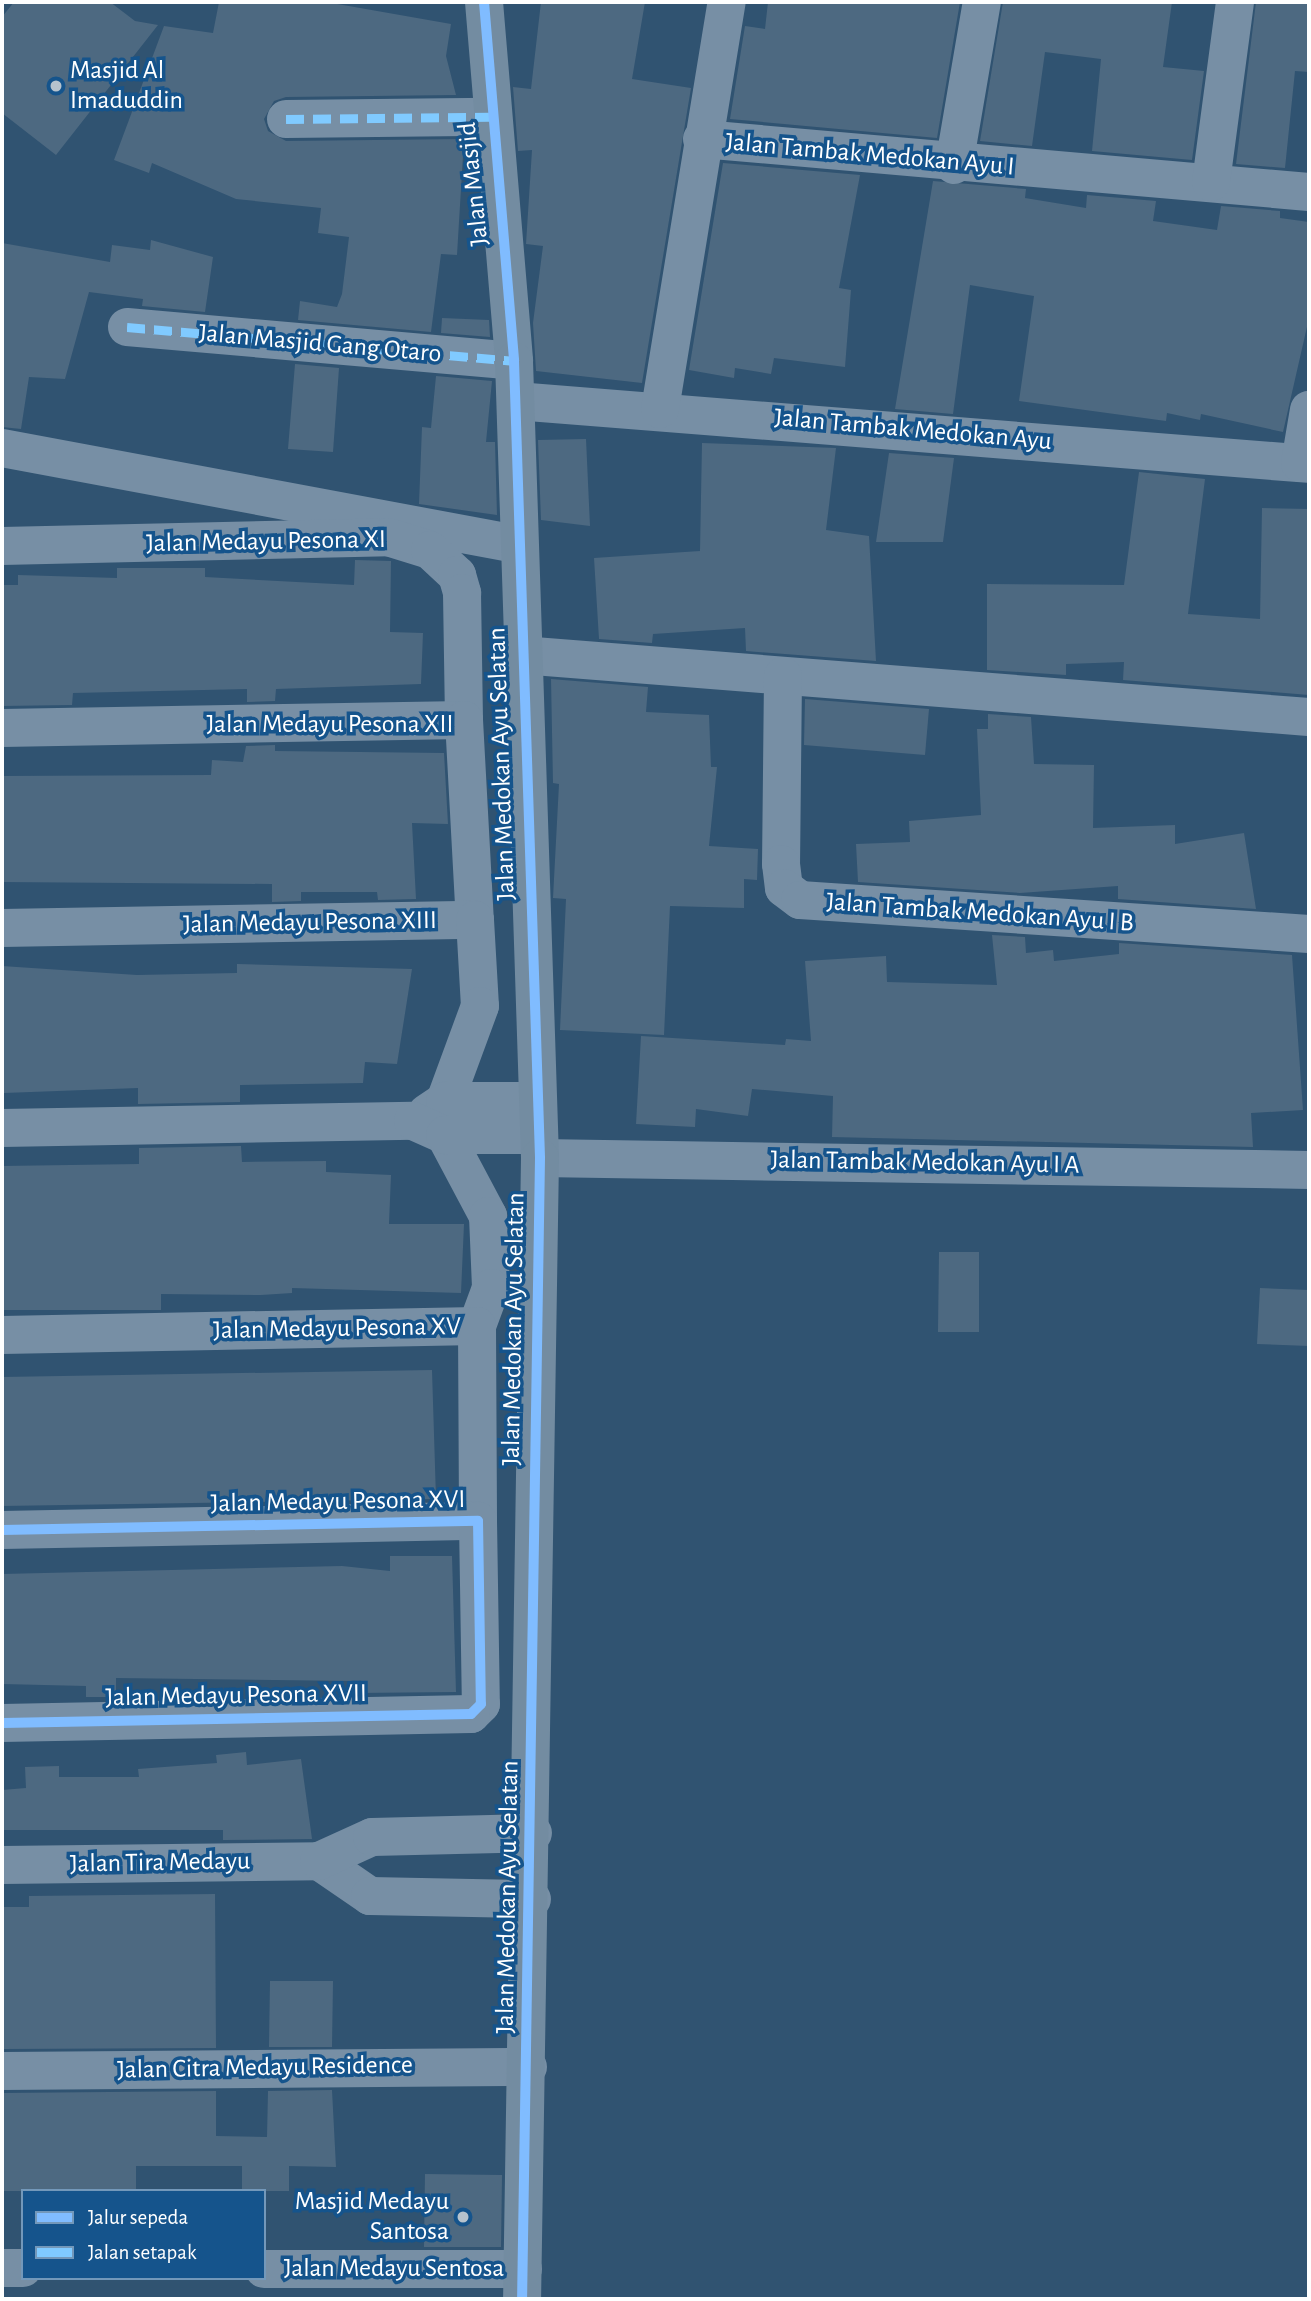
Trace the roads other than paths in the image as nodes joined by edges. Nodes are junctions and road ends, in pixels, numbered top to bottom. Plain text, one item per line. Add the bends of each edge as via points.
1 (484, 2) edge
2 (727, 2) edge
3 (982, 2) edge
4 (1235, 2) edge
5 (489, 117) junction
6 (286, 119) dead end
7 (702, 139) junction
8 (954, 165) junction
9 (1211, 182) junction
10 (1309, 192) edge
11 (127, 327) dead end
12 (514, 361) junction
13 (516, 401) junction
14 (660, 408) junction
15 (1309, 410) edge
16 (2, 448) edge
17 (1304, 464) edge
18 (516, 544) junction
19 (2, 546) edge
20 (521, 655) junction
21 (783, 676) junction
22 (1309, 718) edge
23 (464, 720) junction
24 (2, 728) edge
25 (475, 920) junction
26 (2, 928) edge
27 (1309, 934) edge
28 (434, 1119) junction
29 (2, 1128) edge
30 (539, 1131) junction
31 (1309, 1170) edge
32 (477, 1326) junction
33 (2, 1335) edge
34 (478, 1521) junction
35 (2, 1530) edge
36 (471, 1714) joint
37 (2, 1723) edge
38 (533, 1833) junction
39 (319, 1861) junction
40 (2, 1865) edge
41 (532, 1899) junction
42 (528, 2067) junction
43 (2, 2071) edge
44 (2, 2268) edge
45 (21, 2268) edge
46 (266, 2269) edge
47 (523, 2284) edge

1 - 5 street, Jalan Masjid
2 - 7 street
3 - 8 street
4 - 9 street
5 - 6 street
5 - 12 street, Jalan Masjid
7 - 8 street, Jalan Tambak Medokan Ayu I
7 - 14 street, Jalan Tambak Medokan Ayu I
8 - 9 street, Jalan Tambak Medokan Ayu I
9 - 10 street, Jalan Tambak Medokan Ayu I
11 - 12 street, Jalan Masjid Gang Otaro
12 - 13 street, Jalan Medokan Ayu Selatan
13 - 14 street, Jalan Tambak Medokan Ayu
13 - 18 street, Jalan Medokan Ayu Selatan
14 - 17 street, Jalan Tambak Medokan Ayu
15 - 17 street
16 - 18 street
18 - 20 street, Jalan Medokan Ayu Selatan
19 - 23 street, Jalan Medayu Pesona XI via 388,537 430,550 457,575 462,593
20 - 21 street
20 - 30 street, Jalan Medokan Ayu Selatan
21 - 22 street
21 - 27 street, Jalan Tambak Medokan Ayu I B via 781,864 784,888 800,900
23 - 24 street, Jalan Medayu Pesona XII
23 - 25 street, Jalan Medayu Pesona XII
25 - 26 street, Jalan Medayu Pesona XIII
25 - 28 street, Jalan Medayu Pesona XIII via 480,1006
28 - 29 street
28 - 30 street
28 - 32 street via 488,1216 491,1287
30 - 31 street, Jalan Tambak Medokan Ayu I A
30 - 38 street, Jalan Medokan Ayu Selatan
32 - 33 street, Jalan Medayu Pesona XV
32 - 34 street, Jalan Medayu Pesona XV
34 - 35 street, Jalan Medayu Pesona XVI
34 - 36 street, Jalan Medayu Pesona XVI via 481,1704
36 - 37 street, Jalan Medayu Pesona XVII
38 - 39 street, Jalan Tira Medayu via 372,1837
38 - 41 street, Jalan Medokan Ayu Selatan
39 - 40 street, Jalan Tira Medayu
39 - 41 street via 370,1896
41 - 42 street, Jalan Medokan Ayu Selatan
42 - 43 street, Jalan Citra Medayu Residence
42 - 47 street, Jalan Medokan Ayu Selatan
44 - 45 street
46 - 47 street, Jalan Medayu Sentosa

